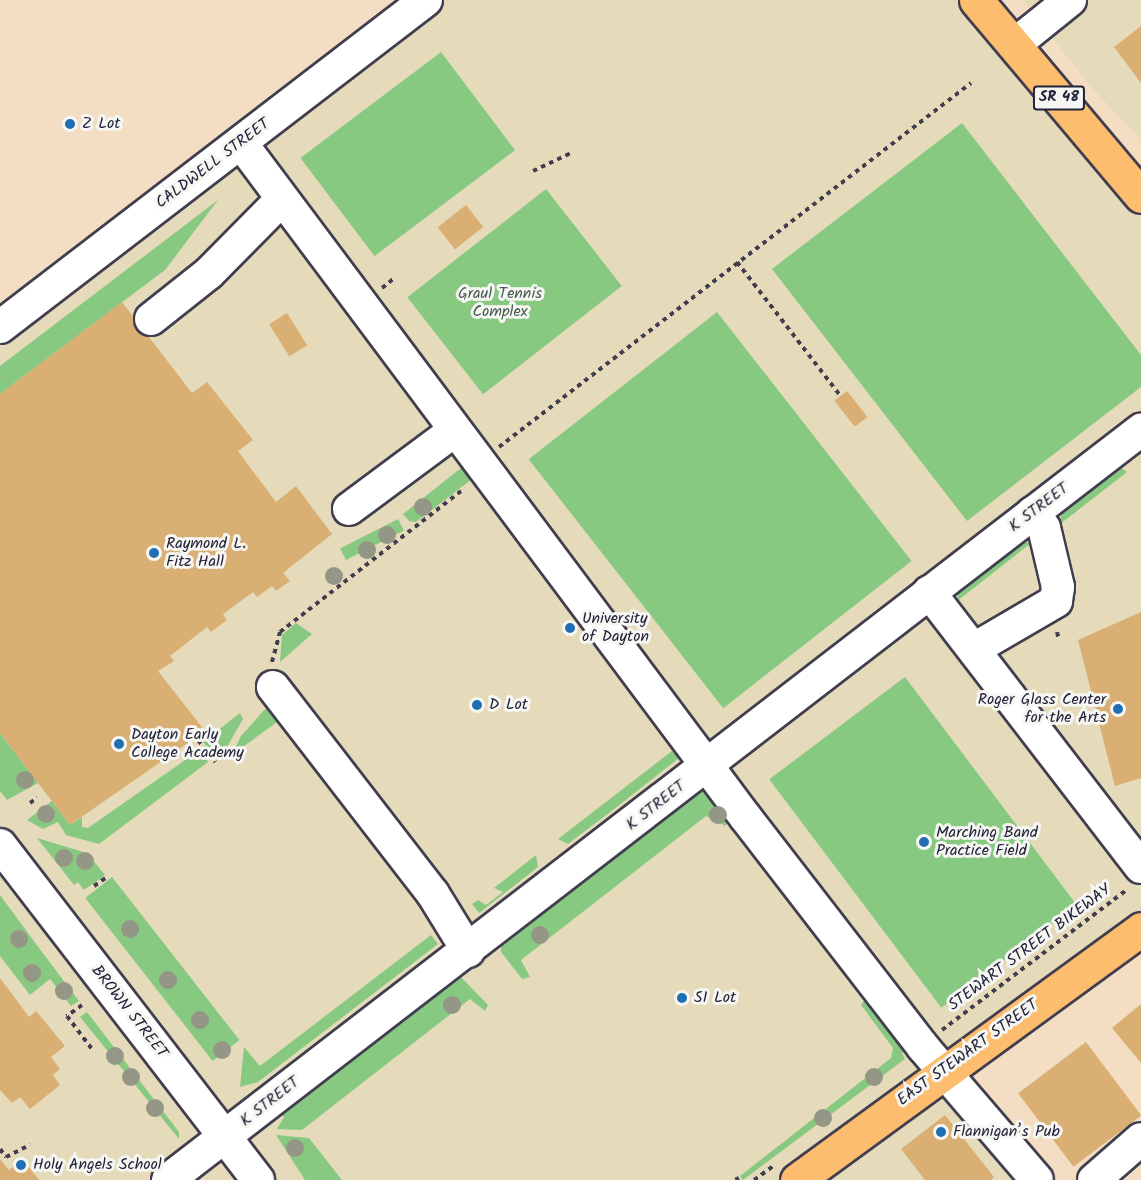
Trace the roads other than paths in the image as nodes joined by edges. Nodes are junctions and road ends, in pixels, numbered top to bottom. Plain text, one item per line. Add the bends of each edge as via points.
1 (426, 0) edge
2 (976, 0) edge
3 (1070, 0) edge
4 (1014, 45) junction
5 (241, 143) junction
6 (1141, 196) edge
7 (281, 201) junction
8 (151, 319) dead end
9 (0, 327) edge
10 (1141, 430) edge
11 (454, 431) junction
12 (349, 509) dead end
13 (1033, 513) junction
14 (930, 592) junction
15 (974, 649) junction
16 (273, 678) road end
17 (709, 765) junction
18 (0, 845) edge
19 (1138, 876) edge
20 (1141, 929) edge
21 (468, 951) junction
22 (945, 1069) junction
23 (226, 1137) junction
24 (1141, 1139) edge
25 (806, 1177) edge
26 (168, 1180) edge
27 (258, 1180) edge
28 (1037, 1180) edge
29 (1094, 1180) edge

1 - 5 street, CALDWELL STREET
2 - 4 main road, SR 48
3 - 4 street
4 - 6 main road, SR 48
5 - 7 street
5 - 9 street, CALDWELL STREET
7 - 8 street via 209,273
7 - 11 street
10 - 13 street, K STREET
11 - 12 street
11 - 17 street
13 - 14 street, K STREET
13 - 15 street via 1044,528 1058,587 1056,601
14 - 15 street
14 - 17 street, K STREET
15 - 19 street
16 - 21 street via 433,894
17 - 21 street, K STREET
17 - 22 street
18 - 23 street, BROWN STREET
20 - 22 main road, EAST STEWART STREET
21 - 23 street, K STREET
22 - 25 main road, EAST STEWART STREET
22 - 28 street
23 - 26 street, K STREET
23 - 27 street, BROWN STREET
24 - 29 street

